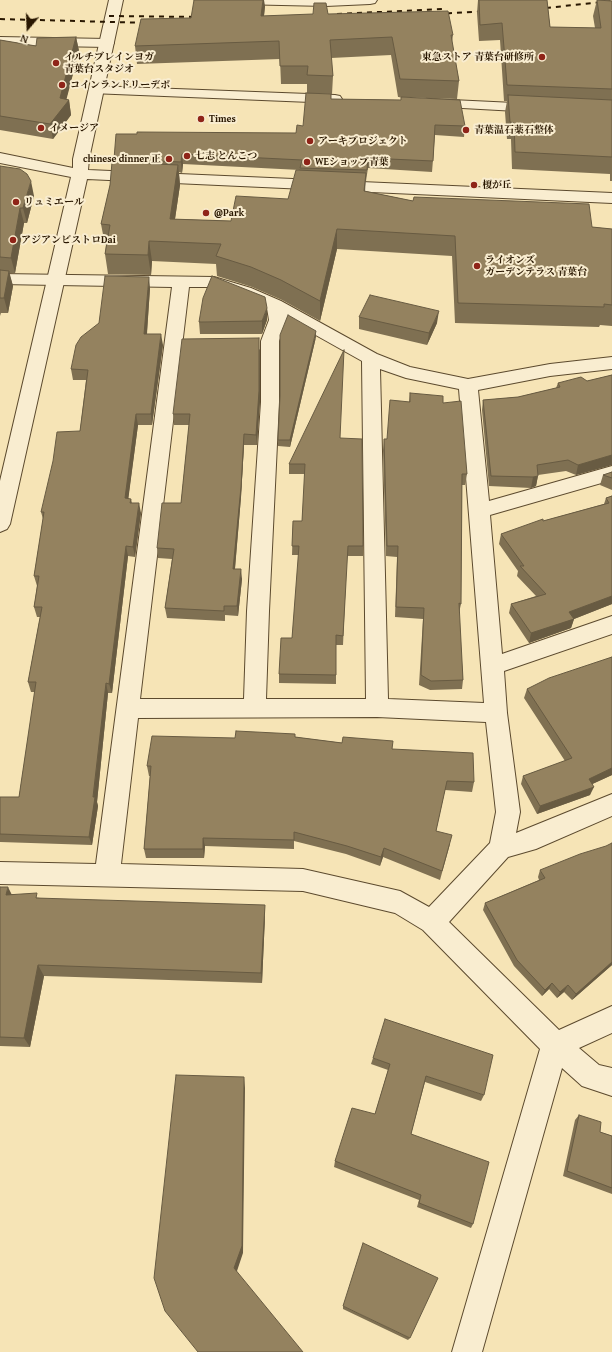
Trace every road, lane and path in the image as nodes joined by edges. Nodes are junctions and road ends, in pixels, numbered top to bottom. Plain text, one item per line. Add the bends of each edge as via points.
1 (116, 0) edge
2 (237, 0) edge
3 (370, 0) edge
4 (281, 1) edge
5 (0, 41) edge
6 (107, 43) junction
7 (96, 90) junction
8 (350, 100) edge
9 (414, 103) edge
10 (548, 108) edge
11 (0, 158) edge
12 (80, 174) junction
13 (612, 198) edge
14 (0, 279) edge
15 (56, 279) junction
16 (181, 282) junction
17 (275, 305) junction
18 (372, 358) junction
19 (612, 363) edge
20 (468, 384) junction
21 (612, 473) edge
22 (480, 511) junction
23 (0, 524) edge
24 (612, 625) edge
25 (493, 666) junction
26 (255, 708) junction
27 (376, 708) junction
28 (128, 709) junction
29 (496, 713) junction
30 (612, 805) edge
31 (501, 848) junction
32 (0, 873) edge
33 (107, 876) junction
34 (432, 922) junction
35 (612, 1019) edge
36 (555, 1044) junction
37 (612, 1082) edge
38 (466, 1352) edge

1 - 6 street
2 - 4 street
3 - 4 street
5 - 6 street
6 - 7 street
7 - 8 street
7 - 12 street
9 - 10 street
11 - 12 street
12 - 13 street
12 - 15 street
14 - 15 street
15 - 16 street
15 - 23 street
16 - 17 street via 214,282
16 - 28 street via 180,342
17 - 18 street
17 - 26 street via 278,320 262,341 270,402
18 - 20 street via 406,372
18 - 27 street
19 - 20 street via 550,370
20 - 22 street
21 - 22 street
22 - 25 street
24 - 25 street
25 - 29 street
26 - 27 street
26 - 28 street
27 - 29 street
28 - 33 street
29 - 31 street via 508,812
30 - 31 street via 527,841
31 - 34 street
32 - 33 street
33 - 34 street via 303,880 400,903
34 - 36 street
35 - 36 street
36 - 37 street via 592,1076
36 - 38 street

